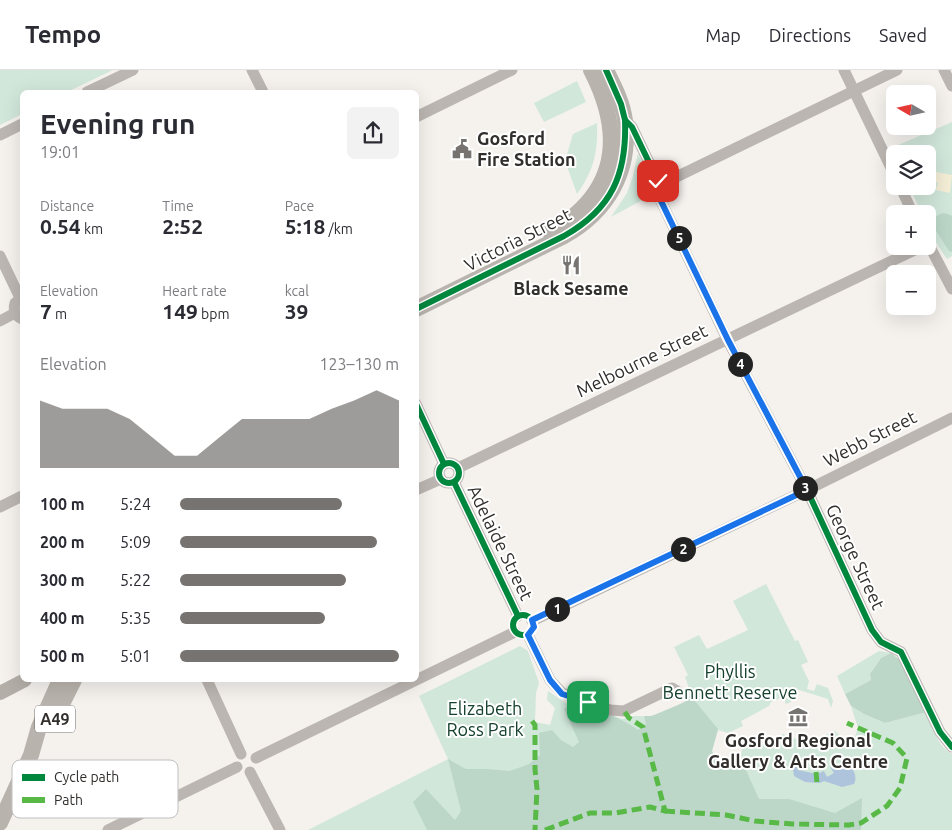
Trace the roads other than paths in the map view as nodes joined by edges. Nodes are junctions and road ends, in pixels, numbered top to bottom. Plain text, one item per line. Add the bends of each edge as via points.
1 (133, 70) edge
2 (252, 70) edge
3 (512, 70) edge
4 (591, 70) edge
5 (606, 70) edge
6 (844, 70) edge
7 (897, 70) edge
8 (944, 70) edge
9 (952, 86) edge
10 (91, 90) edge
11 (262, 90) edge
12 (854, 91) junction
13 (419, 116) edge
14 (617, 121) junction
15 (20, 125) edge
16 (0, 135) edge
17 (886, 157) edge
18 (660, 188) junction
19 (904, 255) edge
20 (935, 255) edge
21 (0, 256) edge
22 (951, 281) edge
23 (20, 296) edge
24 (419, 296) edge
25 (20, 299) edge
26 (419, 308) edge
27 (19, 316) edge
28 (0, 320) edge
29 (728, 340) junction
30 (419, 410) edge
31 (952, 418) edge
32 (444, 464) junction
33 (458, 468) junction
34 (441, 478) junction
35 (454, 482) junction
36 (419, 489) edge
37 (807, 490) junction
38 (20, 497) edge
39 (0, 507) edge
40 (518, 616) junction
41 (532, 620) junction
42 (515, 632) junction
43 (528, 635) junction
44 (419, 679) edge
45 (22, 682) edge
46 (59, 682) edge
47 (73, 682) edge
48 (208, 682) edge
49 (412, 682) edge
50 (0, 693) edge
51 (680, 693) dead end
52 (952, 747) edge
53 (241, 754) junction
54 (32, 755) junction
55 (256, 758) junction
56 (30, 760) edge
57 (237, 767) junction
58 (250, 772) junction
59 (178, 796) edge
60 (12, 798) edge
61 (133, 818) edge
62 (0, 823) edge
63 (108, 830) edge
64 (280, 830) edge

1 - 10 street
2 - 11 street
3 - 13 street
4 - 14 highway, George Street
5 - 14 highway, George Street via 621,104
6 - 12 street
7 - 12 street
8 - 9 street
12 - 17 street
12 - 18 street via 668,181
14 - 18 street, George Street via 632,127
14 - 24 highway, Victoria Street via 605,173 597,189 575,216 548,233
14 - 26 highway, Victoria Street via 626,140 624,158 609,196 596,213 564,236
15 - 16 street
18 - 29 street, George Street via 660,199
19 - 29 street, Melbourne Street
20 - 22 street
21 - 23 street
25 - 27 street via 15,303
27 - 28 street
29 - 33 street, Melbourne Street
29 - 37 street, George Street
30 - 32 street
31 - 37 street, Webb Street
32 - 33 street via 451,462
32 - 34 street via 439,472
33 - 35 street via 459,474
34 - 35 street via 445,482
34 - 36 street
35 - 40 street, Adelaide Street
37 - 41 street, Webb Street
37 - 52 street, George Street via 872,630 881,642 901,652 940,732
38 - 39 street
40 - 41 street via 528,616
40 - 42 street via 513,624
41 - 43 street via 534,627
42 - 43 street via 521,636
42 - 44 street
43 - 51 street via 550,680 562,694 610,710 624,711 672,688
45 - 50 main road
46 - 54 highway, A49 via 38,727
47 - 54 highway, A49 via 48,732
48 - 53 street
49 - 55 street
53 - 55 street via 248,753
53 - 57 street via 237,758
54 - 56 highway, A49
55 - 58 street via 255,768
57 - 58 street via 244,773
57 - 59 street
58 - 64 street
60 - 62 highway, A49
61 - 63 street

